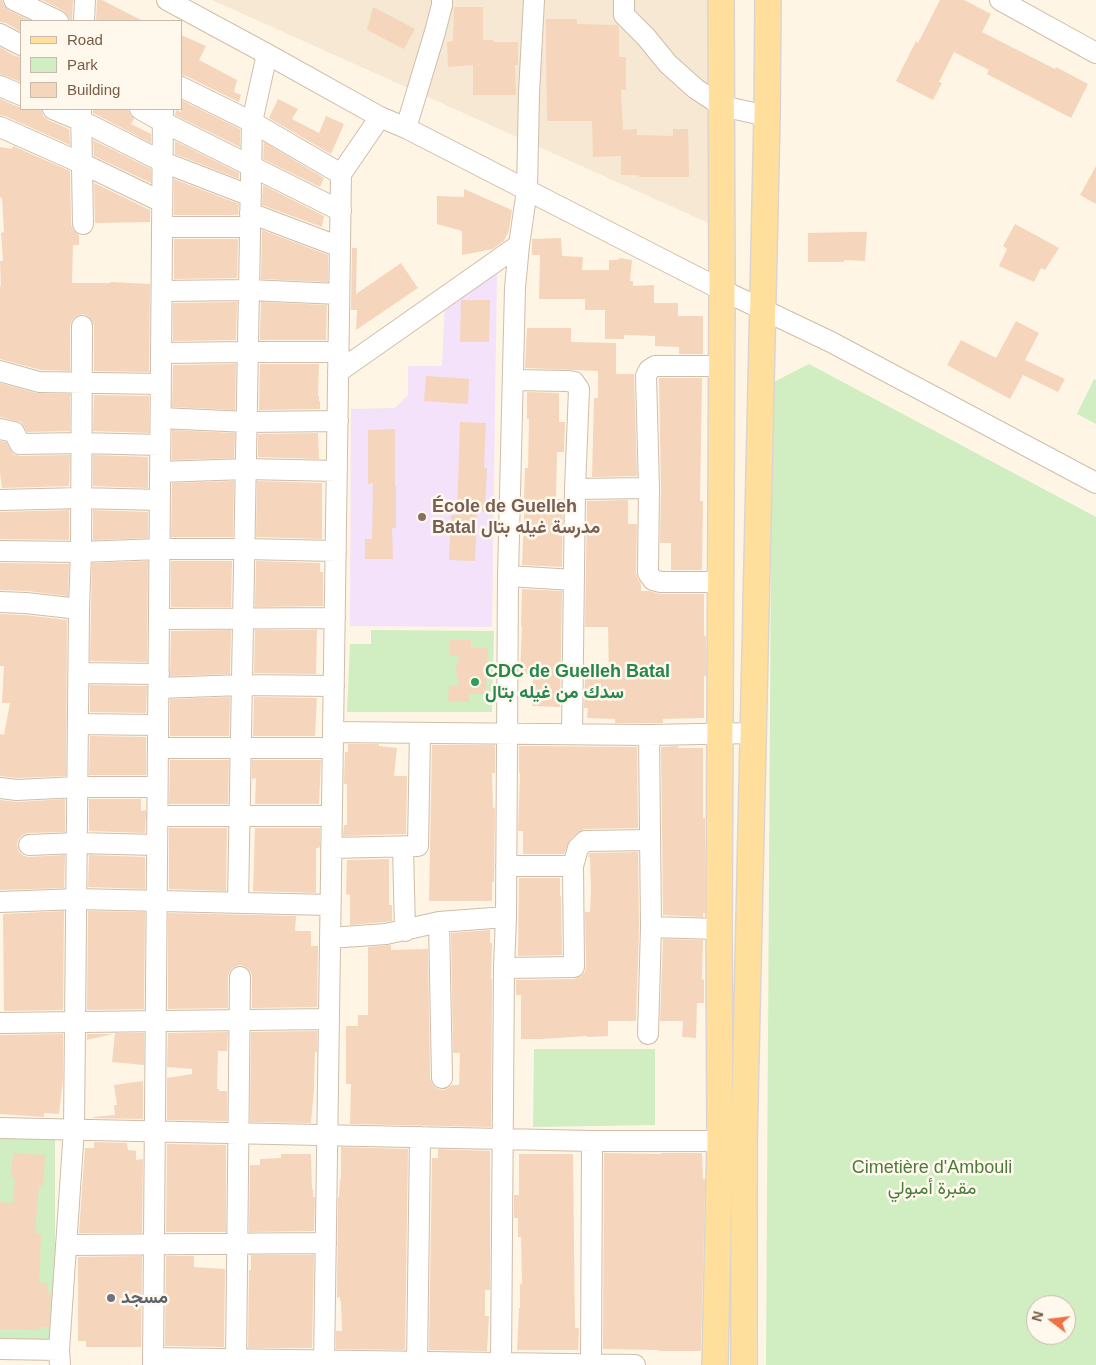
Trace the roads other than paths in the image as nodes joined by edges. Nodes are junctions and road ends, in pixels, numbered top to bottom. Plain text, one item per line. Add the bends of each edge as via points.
1 (14, 0) edge
2 (85, 0) edge
3 (442, 0) edge
4 (534, 0) edge
5 (624, 0) edge
6 (721, 0) edge
7 (768, 0) edge
8 (1000, 0) edge
9 (170, 6) edge
10 (56, 20) edge
11 (84, 20) edge
12 (0, 34) edge
13 (20, 44) edge
14 (1096, 53) edge
15 (267, 54) junction
16 (0, 86) edge
17 (182, 88) edge
18 (20, 95) edge
19 (722, 106) junction
20 (58, 110) edge
21 (143, 110) edge
22 (82, 115) edge
23 (163, 116) edge
24 (768, 116) junction
25 (380, 117) junction
26 (252, 122) junction
27 (0, 127) edge
28 (406, 128) junction
29 (163, 162) junction
30 (82, 163) junction
31 (251, 166) junction
32 (341, 174) junction
33 (527, 190) junction
34 (162, 202) junction
35 (341, 211) junction
36 (250, 212) junction
37 (83, 224) dead end
38 (162, 227) junction
39 (519, 246) junction
40 (340, 247) junction
41 (249, 290) junction
42 (722, 290) junction
43 (162, 291) junction
44 (339, 294) junction
45 (763, 308) junction
46 (82, 326) dead end
47 (248, 352) junction
48 (338, 352) junction
49 (161, 353) junction
50 (721, 366) junction
51 (0, 371) edge
52 (338, 372) junction
53 (513, 380) junction
54 (82, 383) junction
55 (161, 384) junction
56 (161, 418) junction
57 (338, 421) junction
58 (247, 422) junction
59 (0, 429) edge
60 (81, 443) junction
61 (160, 445) junction
62 (246, 468) junction
63 (337, 471) junction
64 (160, 472) junction
65 (721, 482) junction
66 (758, 482) junction
67 (1096, 484) edge
68 (649, 488) junction
69 (575, 489) junction
70 (80, 498) junction
71 (0, 500) edge
72 (160, 500) junction
73 (160, 549) junction
74 (245, 549) junction
75 (0, 551) edge
76 (336, 551) junction
77 (81, 552) junction
78 (508, 576) junction
79 (574, 580) junction
80 (721, 582) junction
81 (0, 602) edge
82 (80, 609) junction
83 (335, 618) junction
84 (159, 619) junction
85 (243, 619) junction
86 (79, 673) junction
87 (159, 681) junction
88 (242, 684) junction
89 (334, 686) junction
90 (78, 724) junction
91 (158, 725) junction
92 (420, 733) junction
93 (507, 733) junction
94 (753, 733) junction
95 (572, 734) junction
96 (649, 735) junction
97 (720, 735) junction
98 (333, 740) junction
99 (158, 748) junction
100 (241, 749) junction
101 (157, 786) junction
102 (77, 787) junction
103 (0, 788) edge
104 (239, 815) junction
105 (157, 816) junction
106 (332, 816) junction
107 (650, 840) junction
108 (77, 843) junction
109 (29, 845) dead end
110 (157, 845) junction
111 (403, 847) junction
112 (331, 848) junction
113 (506, 866) junction
114 (573, 866) junction
115 (77, 899) junction
116 (0, 902) edge
117 (157, 902) junction
118 (238, 902) junction
119 (330, 905) junction
120 (506, 917) junction
121 (439, 922) junction
122 (651, 927) junction
123 (719, 929) junction
124 (404, 930) junction
125 (330, 938) junction
126 (504, 968) junction
127 (240, 977) dead end
128 (329, 1019) junction
129 (240, 1020) junction
130 (75, 1021) junction
131 (156, 1021) junction
132 (0, 1022) edge
133 (648, 1034) dead end
134 (442, 1078) dead end
135 (0, 1128) edge
136 (74, 1129) junction
137 (155, 1131) junction
138 (239, 1133) junction
139 (327, 1134) junction
140 (420, 1137) junction
141 (502, 1138) junction
142 (592, 1141) junction
143 (732, 1142) junction
144 (326, 1243) junction
145 (154, 1244) junction
146 (238, 1244) junction
147 (66, 1245) junction
148 (0, 1349) edge
149 (59, 1358) edge
150 (153, 1362) edge
151 (236, 1362) edge
152 (324, 1363) edge
153 (417, 1364) edge
154 (501, 1364) edge
155 (591, 1365) edge
156 (635, 1365) edge
157 (715, 1365) edge
158 (744, 1365) edge

1 - 10 street
2 - 11 street
3 - 28 street
4 - 33 street
5 - 19 street via 624,15 668,64 696,89
6 - 19 main road
7 - 24 main road
8 - 14 street
9 - 15 street
12 - 13 street
15 - 25 street
15 - 26 street
16 - 18 street
17 - 26 street
19 - 24 street
19 - 42 main road
20 - 22 street
21 - 23 street
22 - 29 street
22 - 30 street
23 - 29 street
23 - 31 street
24 - 45 main road
25 - 28 street
25 - 32 street
26 - 31 street
26 - 32 street
27 - 30 street
28 - 33 street
29 - 34 street
29 - 36 street
30 - 34 street
30 - 37 street
31 - 35 street
31 - 36 street
32 - 35 street
33 - 39 street
33 - 42 street
34 - 38 street
35 - 40 street
36 - 38 street
36 - 40 street
36 - 41 street
38 - 43 street
39 - 52 street
39 - 53 street
40 - 44 street
41 - 43 street
41 - 44 street
41 - 47 street
42 - 45 street
42 - 50 main road
43 - 49 street
44 - 48 street
45 - 66 main road
45 - 67 street
46 - 54 street
47 - 48 street
47 - 49 street
47 - 58 street
48 - 52 street
49 - 55 street
50 - 65 main road
50 - 68 street via 655,366 649,370 646,376
51 - 54 street via 40,382
52 - 57 street
53 - 69 street via 567,381 574,382 579,389
53 - 78 street
54 - 55 street
54 - 60 street
55 - 56 street
56 - 58 street
56 - 61 street
57 - 58 street
57 - 63 street
58 - 62 street
59 - 60 street via 14,432 20,444
60 - 61 street
60 - 70 street
61 - 64 street
62 - 63 street
62 - 64 street
62 - 74 street
63 - 76 street
64 - 72 street
65 - 66 main road
65 - 80 main road
66 - 94 main road
68 - 69 street
68 - 80 street via 648,572 653,580
69 - 79 street
70 - 71 street
70 - 72 street
70 - 77 street
72 - 73 street
73 - 74 street
73 - 77 street
73 - 84 street
74 - 76 street
74 - 85 street
75 - 77 street
76 - 83 street
77 - 82 street
78 - 79 street
78 - 93 street
79 - 95 street
80 - 97 main road
81 - 82 street
82 - 86 street
83 - 85 street
83 - 89 street
84 - 85 street
84 - 87 street
85 - 88 street
86 - 87 street
86 - 90 street
87 - 88 street
87 - 91 street
88 - 89 street
88 - 100 street
89 - 98 street
90 - 91 street
90 - 102 street
91 - 99 street
92 - 93 street
92 - 98 street
92 - 111 street via 418,846
93 - 95 street
93 - 113 street
94 - 97 street
94 - 143 main road
95 - 96 street
96 - 97 street
96 - 107 street
97 - 123 main road
98 - 100 street
98 - 106 street
99 - 100 street
99 - 101 street
100 - 104 street
101 - 102 street
101 - 105 street
102 - 103 street
102 - 108 street
104 - 105 street
104 - 106 street
104 - 118 street
105 - 110 street
106 - 112 street
107 - 114 street via 585,841 578,848
107 - 122 street
108 - 109 street
108 - 110 street
108 - 115 street
110 - 117 street
111 - 112 street
111 - 124 street
112 - 119 street
113 - 114 street
113 - 120 street
114 - 126 street via 574,967
115 - 116 street
115 - 117 street
115 - 130 street
117 - 118 street
117 - 131 street
118 - 119 street
119 - 125 street
120 - 121 street
120 - 126 street
121 - 124 street
121 - 134 street
122 - 123 street
122 - 133 street
123 - 143 main road
124 - 125 street
125 - 128 street
126 - 141 street
127 - 129 street
128 - 129 street
128 - 139 street
129 - 131 street
129 - 138 street
130 - 131 street
130 - 132 street
130 - 136 street
131 - 137 street
135 - 136 street
136 - 137 street
136 - 147 street
137 - 138 street
137 - 145 street
138 - 139 street
138 - 146 street
139 - 140 street
139 - 144 street
140 - 141 street
140 - 153 street
141 - 142 street
141 - 154 street
142 - 143 street
142 - 155 street
143 - 157 main road
143 - 158 main road
144 - 146 street
144 - 152 street
145 - 146 street
145 - 147 street
145 - 150 street
146 - 151 street
147 - 149 street
148 - 149 street
150 - 151 street
151 - 152 street
152 - 153 street
153 - 154 street
154 - 155 street
155 - 156 street

